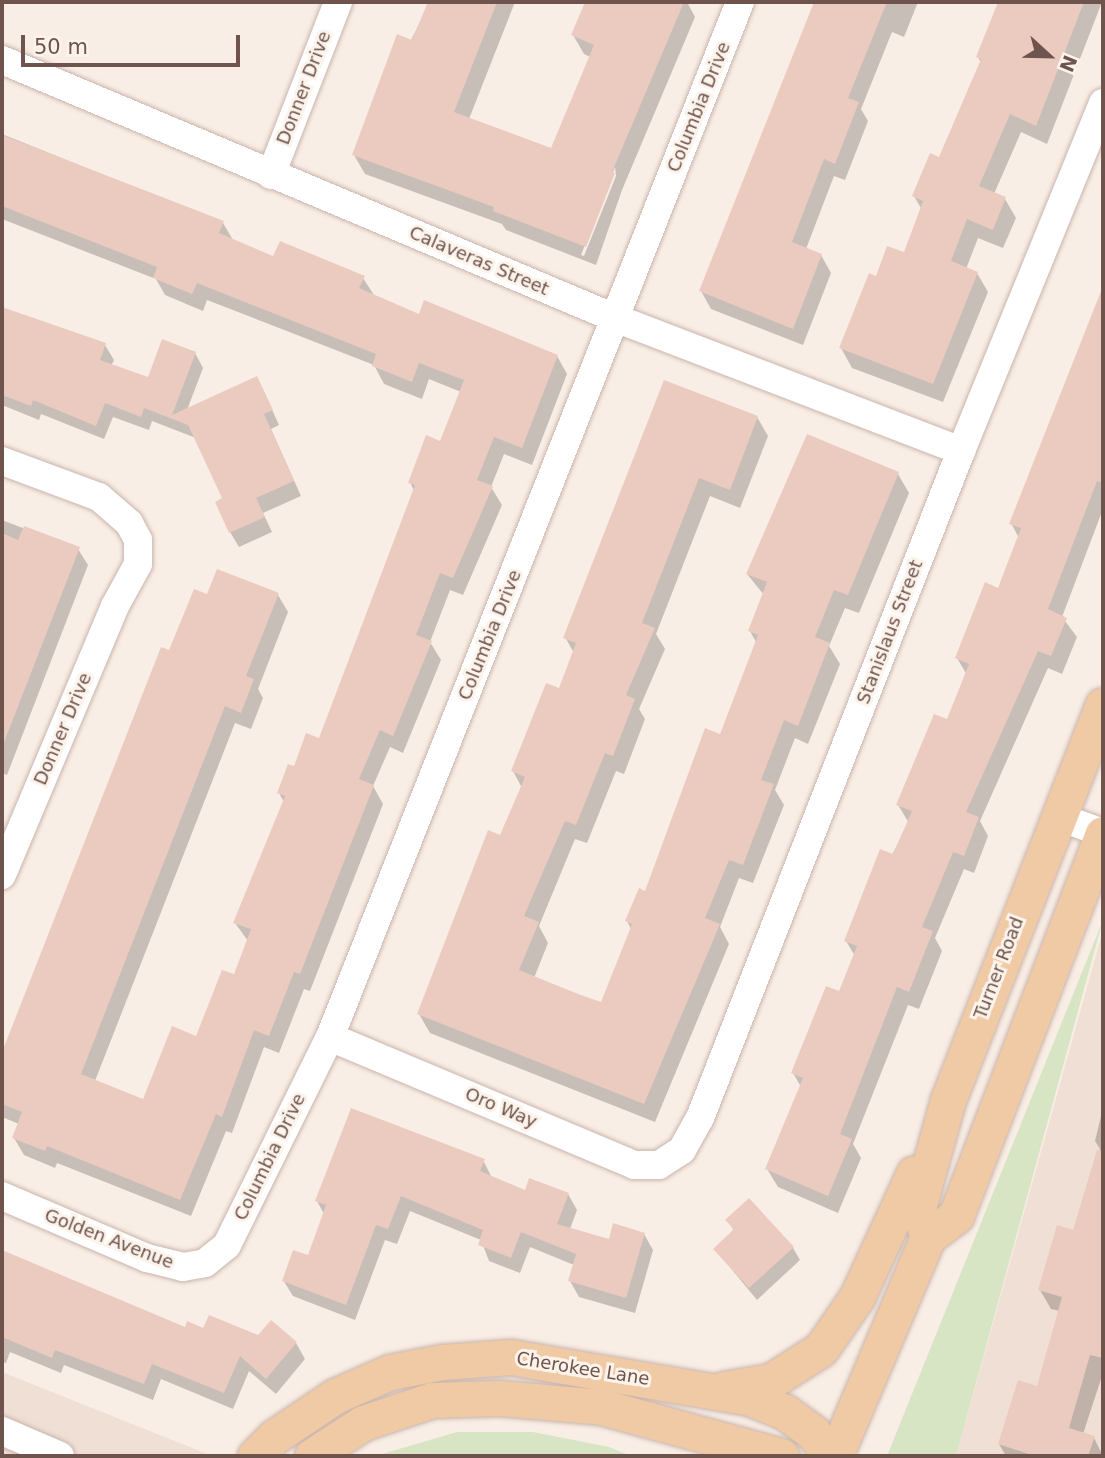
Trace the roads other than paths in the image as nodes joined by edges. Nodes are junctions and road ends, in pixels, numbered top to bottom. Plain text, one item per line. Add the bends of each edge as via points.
1 (338, 2) edge
2 (740, 2) edge
3 (2, 60) edge
4 (1103, 103) edge
5 (271, 175) junction
6 (615, 318) junction
7 (961, 450) junction
8 (2, 461) edge
9 (1103, 705) edge
10 (1059, 817) junction
11 (10, 832) edge
12 (1103, 834) edge
13 (2, 875) edge
14 (330, 1037) junction
15 (948, 1100) junction
16 (672, 1157) joint
17 (2, 1196) edge
18 (928, 1237) junction
19 (215, 1255) joint
20 (712, 1389) junction
21 (673, 1425) junction
22 (2, 1431) edge
23 (60, 1456) edge
24 (255, 1456) edge
25 (312, 1456) edge
26 (713, 1456) edge
27 (781, 1456) edge
28 (829, 1456) edge
29 (835, 1456) edge

1 - 5 street, Donner Drive
2 - 6 street, Columbia Drive
3 - 5 street, Calaveras Street
4 - 7 street, Stanislaus Street
5 - 6 street, Calaveras Street
6 - 7 street, Calaveras Street
6 - 14 street, Columbia Drive
7 - 16 street, Stanislaus Street via 700,1118 682,1150
8 - 11 street, Donner Drive via 99,497 129,523 138,540 138,564
9 - 10 main road, Turner Road
10 - 12 street
10 - 15 main road, Turner Road
11 - 13 street, Donner Drive
12 - 18 main road via 956,1216
14 - 16 street, Oro Way via 634,1164 659,1166
14 - 19 street, Columbia Drive via 227,1245
15 - 18 main road, Turner Road via 918,1208
15 - 20 main road via 857,1297 821,1349 771,1381
17 - 19 street, Golden Avenue via 147,1258 183,1267 205,1263
18 - 29 main road
20 - 24 main road, Cherokee Lane via 510,1357 442,1362 390,1373 335,1396 274,1437
20 - 28 main road, Cherokee Lane via 785,1412 813,1432
21 - 25 main road, Cherokee Lane via 555,1399 432,1400 363,1423
21 - 26 main road
21 - 27 main road, Cherokee Lane
22 - 23 street

